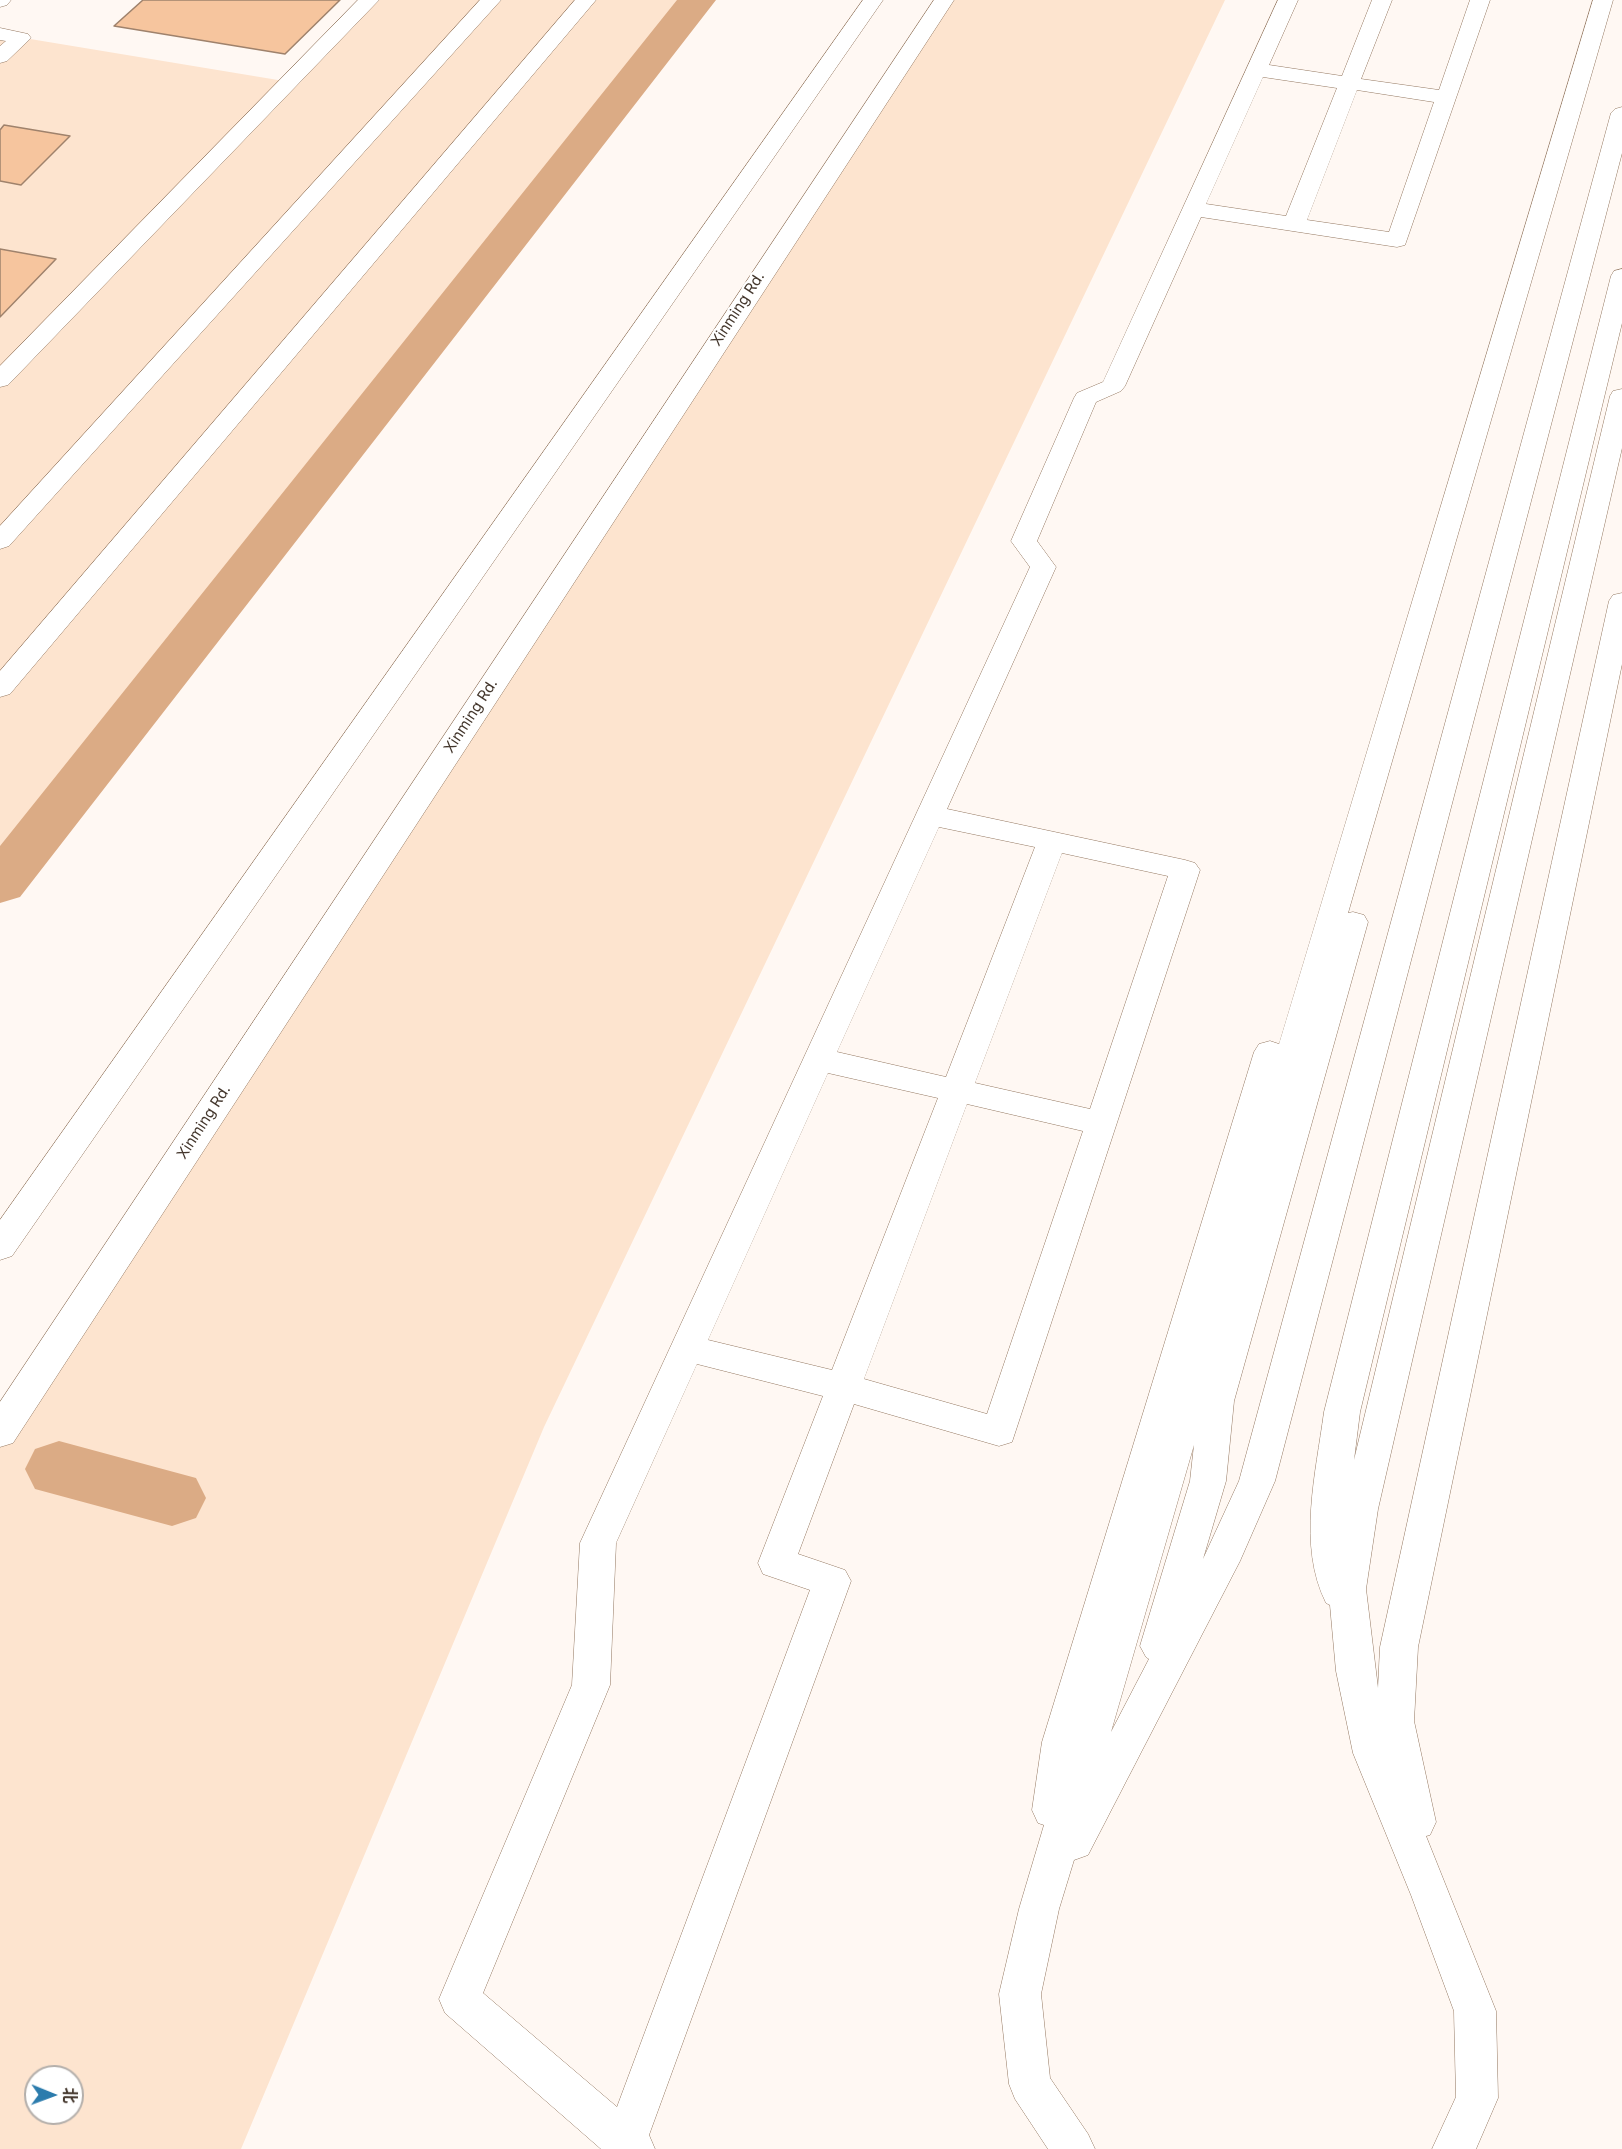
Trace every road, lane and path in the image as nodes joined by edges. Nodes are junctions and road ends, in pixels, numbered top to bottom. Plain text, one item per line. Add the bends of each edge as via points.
1 (369, 0) edge
2 (491, 0) edge
3 (586, 0) edge
4 (873, 0) edge
5 (944, 0) edge
6 (1288, 0) edge
7 (1382, 0) edge
8 (1480, 0) edge
9 (1587, 0) edge
10 (1603, 0) edge
11 (1618, 0) edge
12 (0, 34) edge
13 (0, 57) edge
14 (1257, 70) junction
15 (1349, 83) junction
16 (1446, 97) junction
17 (1622, 113) edge
18 (1194, 209) junction
19 (1294, 224) junction
20 (1622, 276) edge
21 (0, 380) edge
22 (1622, 396) edge
23 (0, 541) edge
24 (1622, 601) edge
25 (0, 688) edge
26 (929, 815) junction
27 (1052, 842) junction
28 (818, 1059) junction
29 (957, 1091) junction
30 (1101, 1123) junction
31 (0, 1247) edge
32 (687, 1348) junction
33 (844, 1387) junction
34 (0, 1432) edge
35 (1355, 1671) junction
36 (1140, 1713) junction
37 (1431, 1895) junction
38 (1039, 1909) junction
39 (629, 2145) edge
40 (1073, 2149) edge
41 (1454, 2149) edge

1 - 21 lane
2 - 23 lane
3 - 25 lane
4 - 31 main road
5 - 34 main road, Xinming Rd.
6 - 14 lane
7 - 15 lane
8 - 16 lane
9 - 38 lane via 1061,1742
10 - 38 lane
11 - 36 lane via 1216,1401 1208,1481
12 - 13 lane via 21,38
14 - 15 lane
14 - 18 lane
15 - 16 lane
15 - 19 lane
16 - 19 lane via 1397,240
17 - 36 lane via 1257,1480 1227,1550
18 - 19 lane
18 - 26 lane via 1113,386 1086,398 1024,541 1042,567
20 - 35 lane via 1342,1412 1327,1529
22 - 35 lane via 1360,1509 1347,1589
24 - 37 lane via 1399,1647 1395,1721
26 - 27 lane
26 - 28 lane
27 - 29 lane
27 - 30 lane via 1185,870
28 - 29 lane
28 - 32 lane
29 - 30 lane
29 - 33 lane
30 - 33 lane via 999,1432
32 - 33 lane
32 - 39 lane via 598,1543 591,1685 460,1999
33 - 39 lane via 776,1563 832,1581
35 - 37 lane via 1372,1753
36 - 38 lane
37 - 41 lane via 1475,2011 1477,2098
38 - 40 lane via 1020,1994 1030,2084

